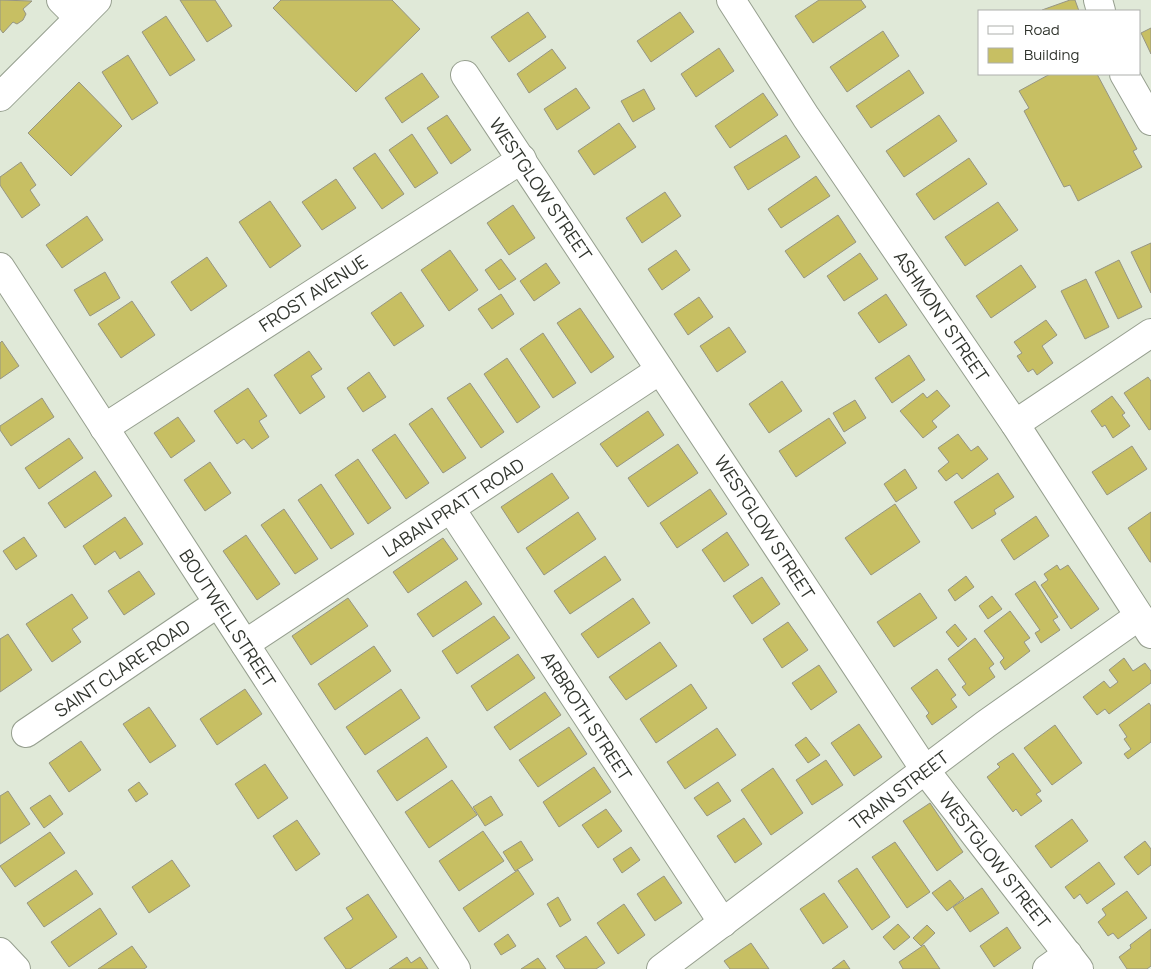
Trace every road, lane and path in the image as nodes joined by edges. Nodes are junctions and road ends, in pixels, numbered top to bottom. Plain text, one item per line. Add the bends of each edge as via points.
1 (731, 0) edge
2 (79, 6) edge
3 (465, 75) dead end
4 (1125, 75) edge
5 (0, 97) edge
6 (1151, 122) edge
7 (522, 159) junction
8 (0, 267) edge
9 (1151, 333) edge
10 (660, 370) junction
11 (1015, 424) junction
12 (104, 428) junction
13 (451, 509) junction
14 (218, 604) junction
15 (1145, 625) edge
16 (245, 644) junction
17 (26, 733) dead end
18 (925, 770) junction
19 (723, 923) junction
20 (0, 952) edge
21 (1065, 964) edge
22 (16, 969) edge
23 (456, 969) edge
24 (661, 969) edge

1 - 11 street, ASHMONT STREET via 806,117
2 - 5 street
3 - 7 street, WESTGLOW STREET
4 - 6 street
7 - 10 street, WESTGLOW STREET
7 - 12 street, FROST AVENUE
8 - 12 street, BOUTWELL STREET
9 - 11 street
10 - 13 street, LABAN PRATT ROAD
10 - 18 street, WESTGLOW STREET
11 - 15 street, ASHMONT STREET
12 - 14 street, BOUTWELL STREET
13 - 16 street, LABAN PRATT ROAD
13 - 19 street, ARBROTH STREET
14 - 16 street, BOUTWELL STREET
14 - 17 street, SAINT CLARE ROAD
15 - 18 street, TRAIN STREET via 986,724
16 - 23 street, BOUTWELL STREET
18 - 19 street, TRAIN STREET
18 - 21 street, WESTGLOW STREET
19 - 24 street, TRAIN STREET
20 - 22 street

